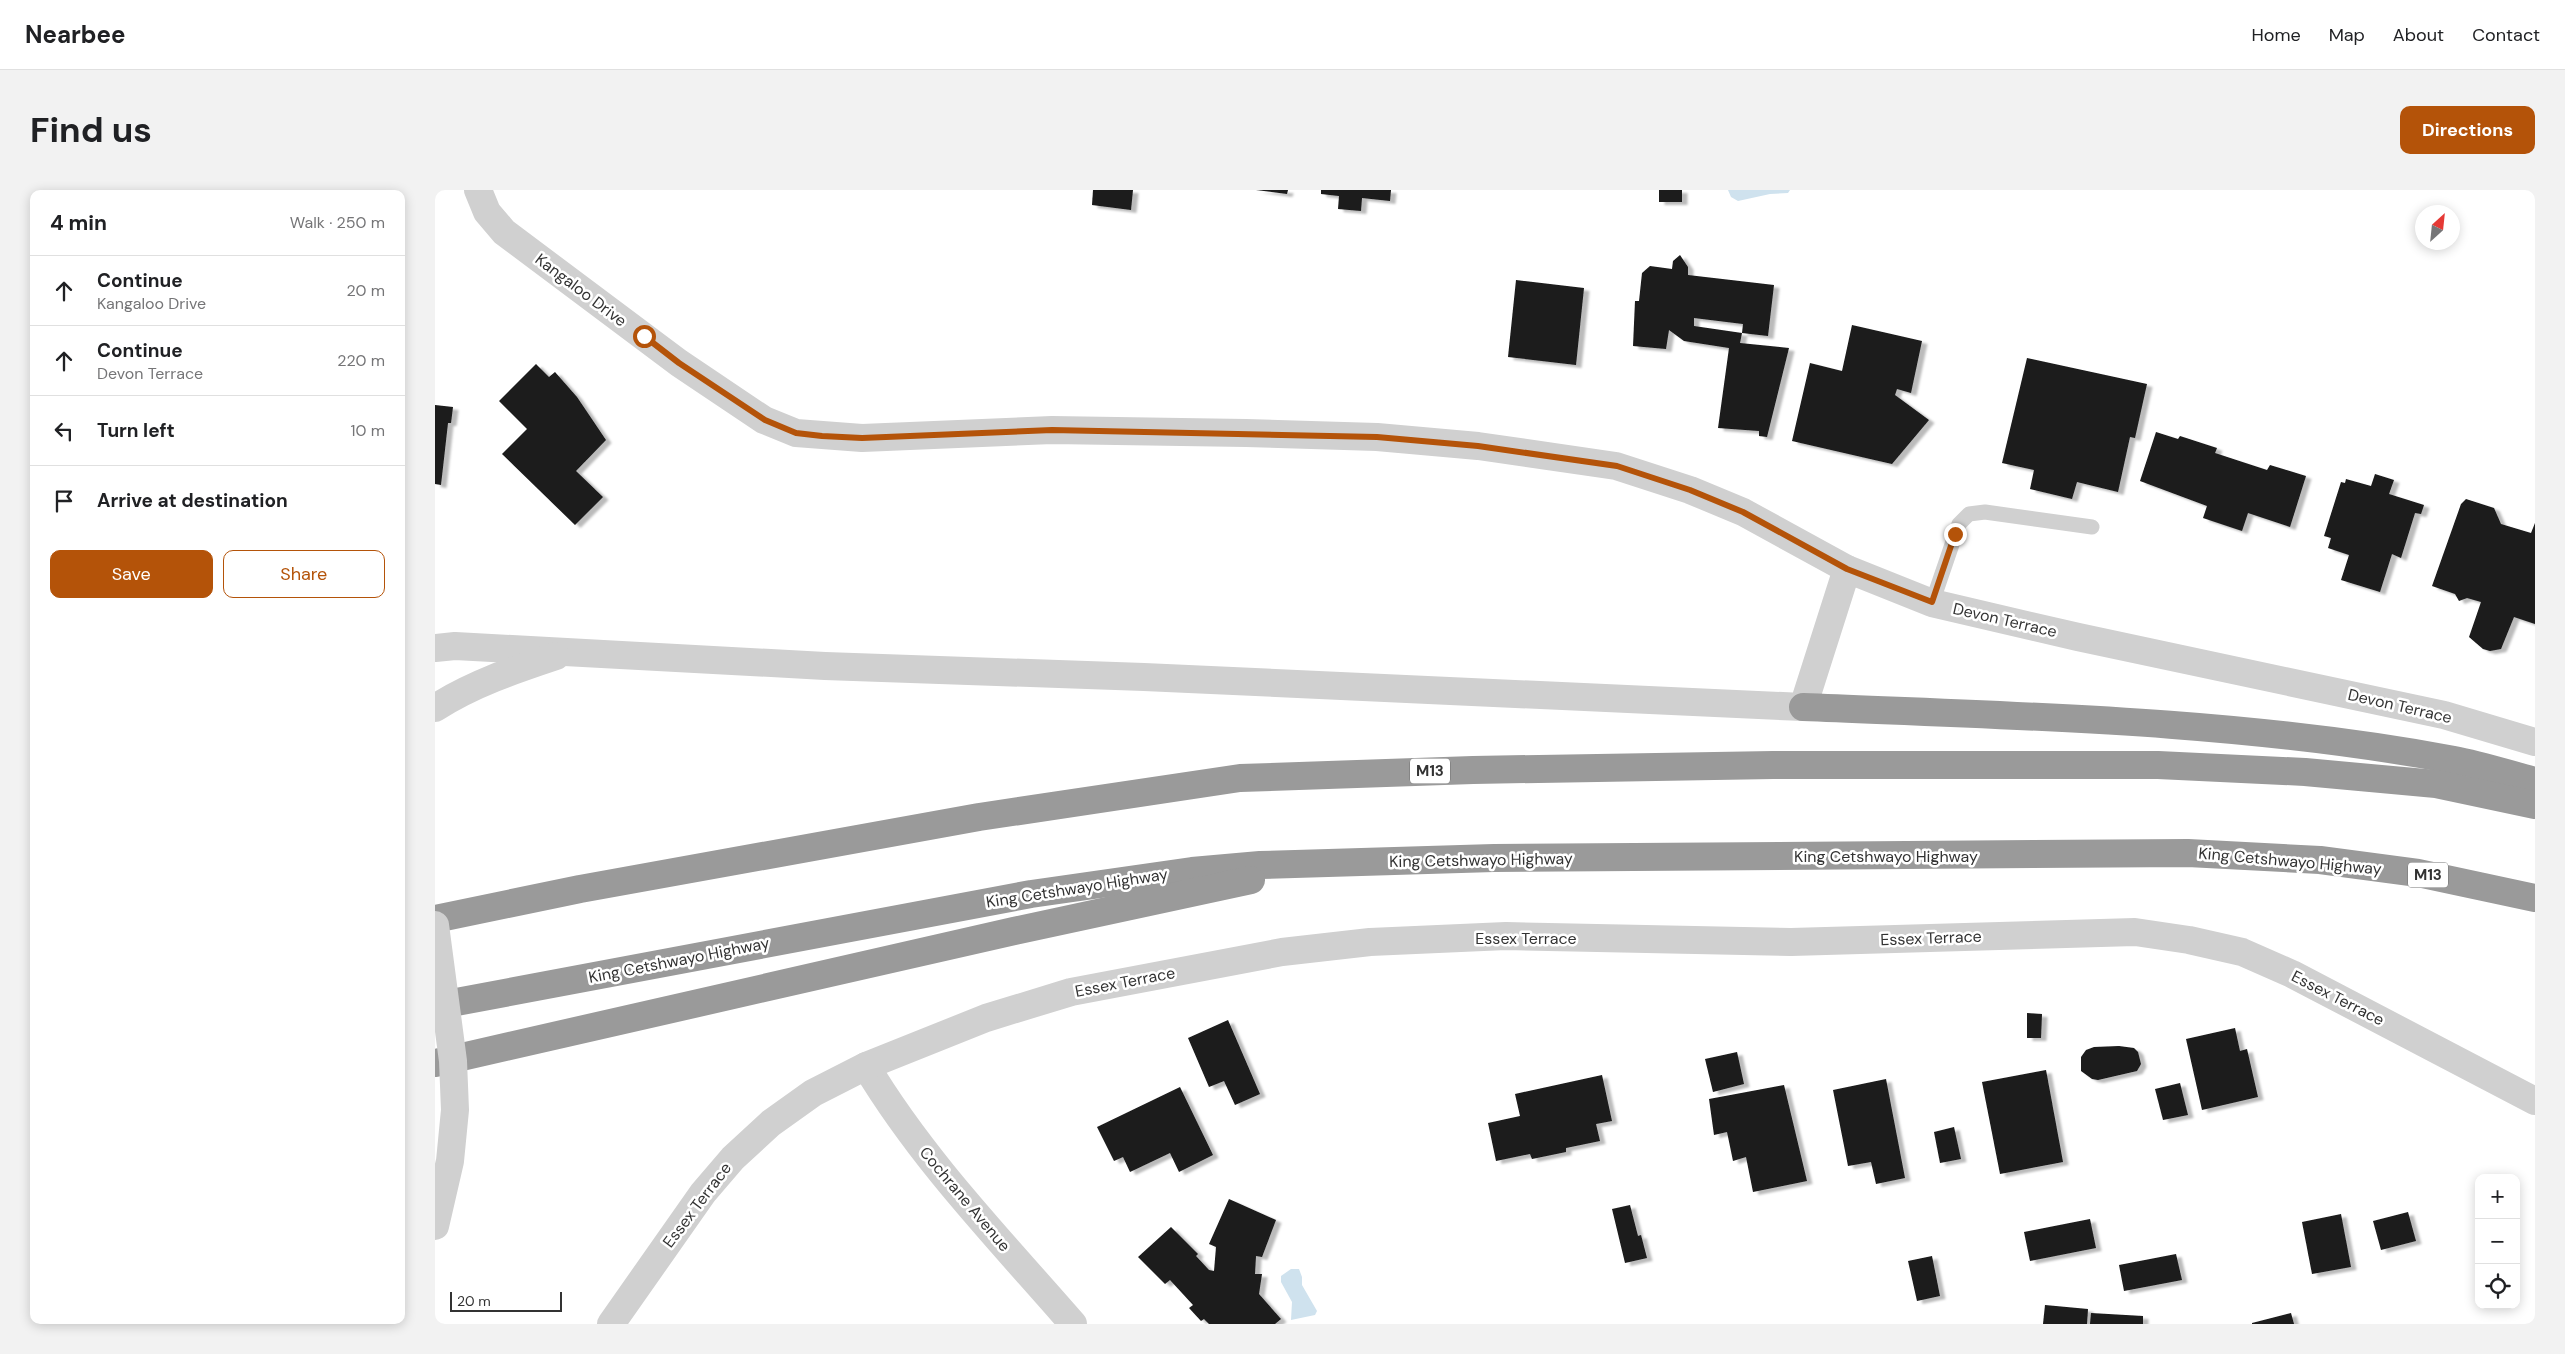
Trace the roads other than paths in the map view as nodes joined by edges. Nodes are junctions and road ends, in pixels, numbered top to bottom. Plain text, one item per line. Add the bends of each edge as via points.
1 (478, 190) edge
2 (724, 394) joint
3 (2093, 528) dead end
4 (1847, 569) junction
5 (1932, 602) junction
6 (435, 631) edge
7 (435, 648) edge
8 (569, 651) junction
9 (1803, 707) junction
10 (435, 708) edge
11 (2535, 742) edge
12 (2535, 781) edge
13 (2535, 805) edge
14 (1330, 863) junction
15 (2535, 898) edge
16 (435, 919) edge
17 (435, 925) edge
18 (435, 1006) edge
19 (435, 1063) edge
20 (867, 1066) junction
21 (2535, 1101) edge
22 (435, 1226) edge
23 (611, 1324) edge
24 (1073, 1324) edge

1 - 2 street, Kangaloo Drive via 487,212 504,232
2 - 4 street, Devon Terrace via 765,420 796,433 822,436 862,438 1052,430 1377,437 1478,446 1617,466 1743,512
3 - 5 lane via 1985,512 1969,514 1959,524
4 - 5 street, Devon Terrace
4 - 9 street
5 - 11 street, Devon Terrace via 2078,637 2444,715
6 - 8 street
7 - 8 street
8 - 9 street via 816,665
8 - 10 street via 484,682 452,696
9 - 12 highway via 2046,717 2285,735 2455,760
13 - 16 highway, M13 via 2436,784 2305,772 2158,765 1763,765 1239,778 979,817 580,889
14 - 15 highway, King Cetshwayo Highway / M13 via 1504,858 2188,853 2320,860 2418,873
14 - 18 highway, King Cetshwayo Highway / M13 via 1192,870 1084,885
14 - 19 highway via 1004,933
17 - 22 street, bridge via 453,1061 455,1110 450,1161
20 - 21 street, Essex Terrace via 986,1018 1071,992 1281,952 1350,944 1506,936 1791,942 2135,932 2242,952 2293,974
20 - 23 street, Essex Terrace via 813,1093 771,1123 733,1158 703,1193
20 - 24 street, Cochrane Avenue via 893,1110 934,1165

